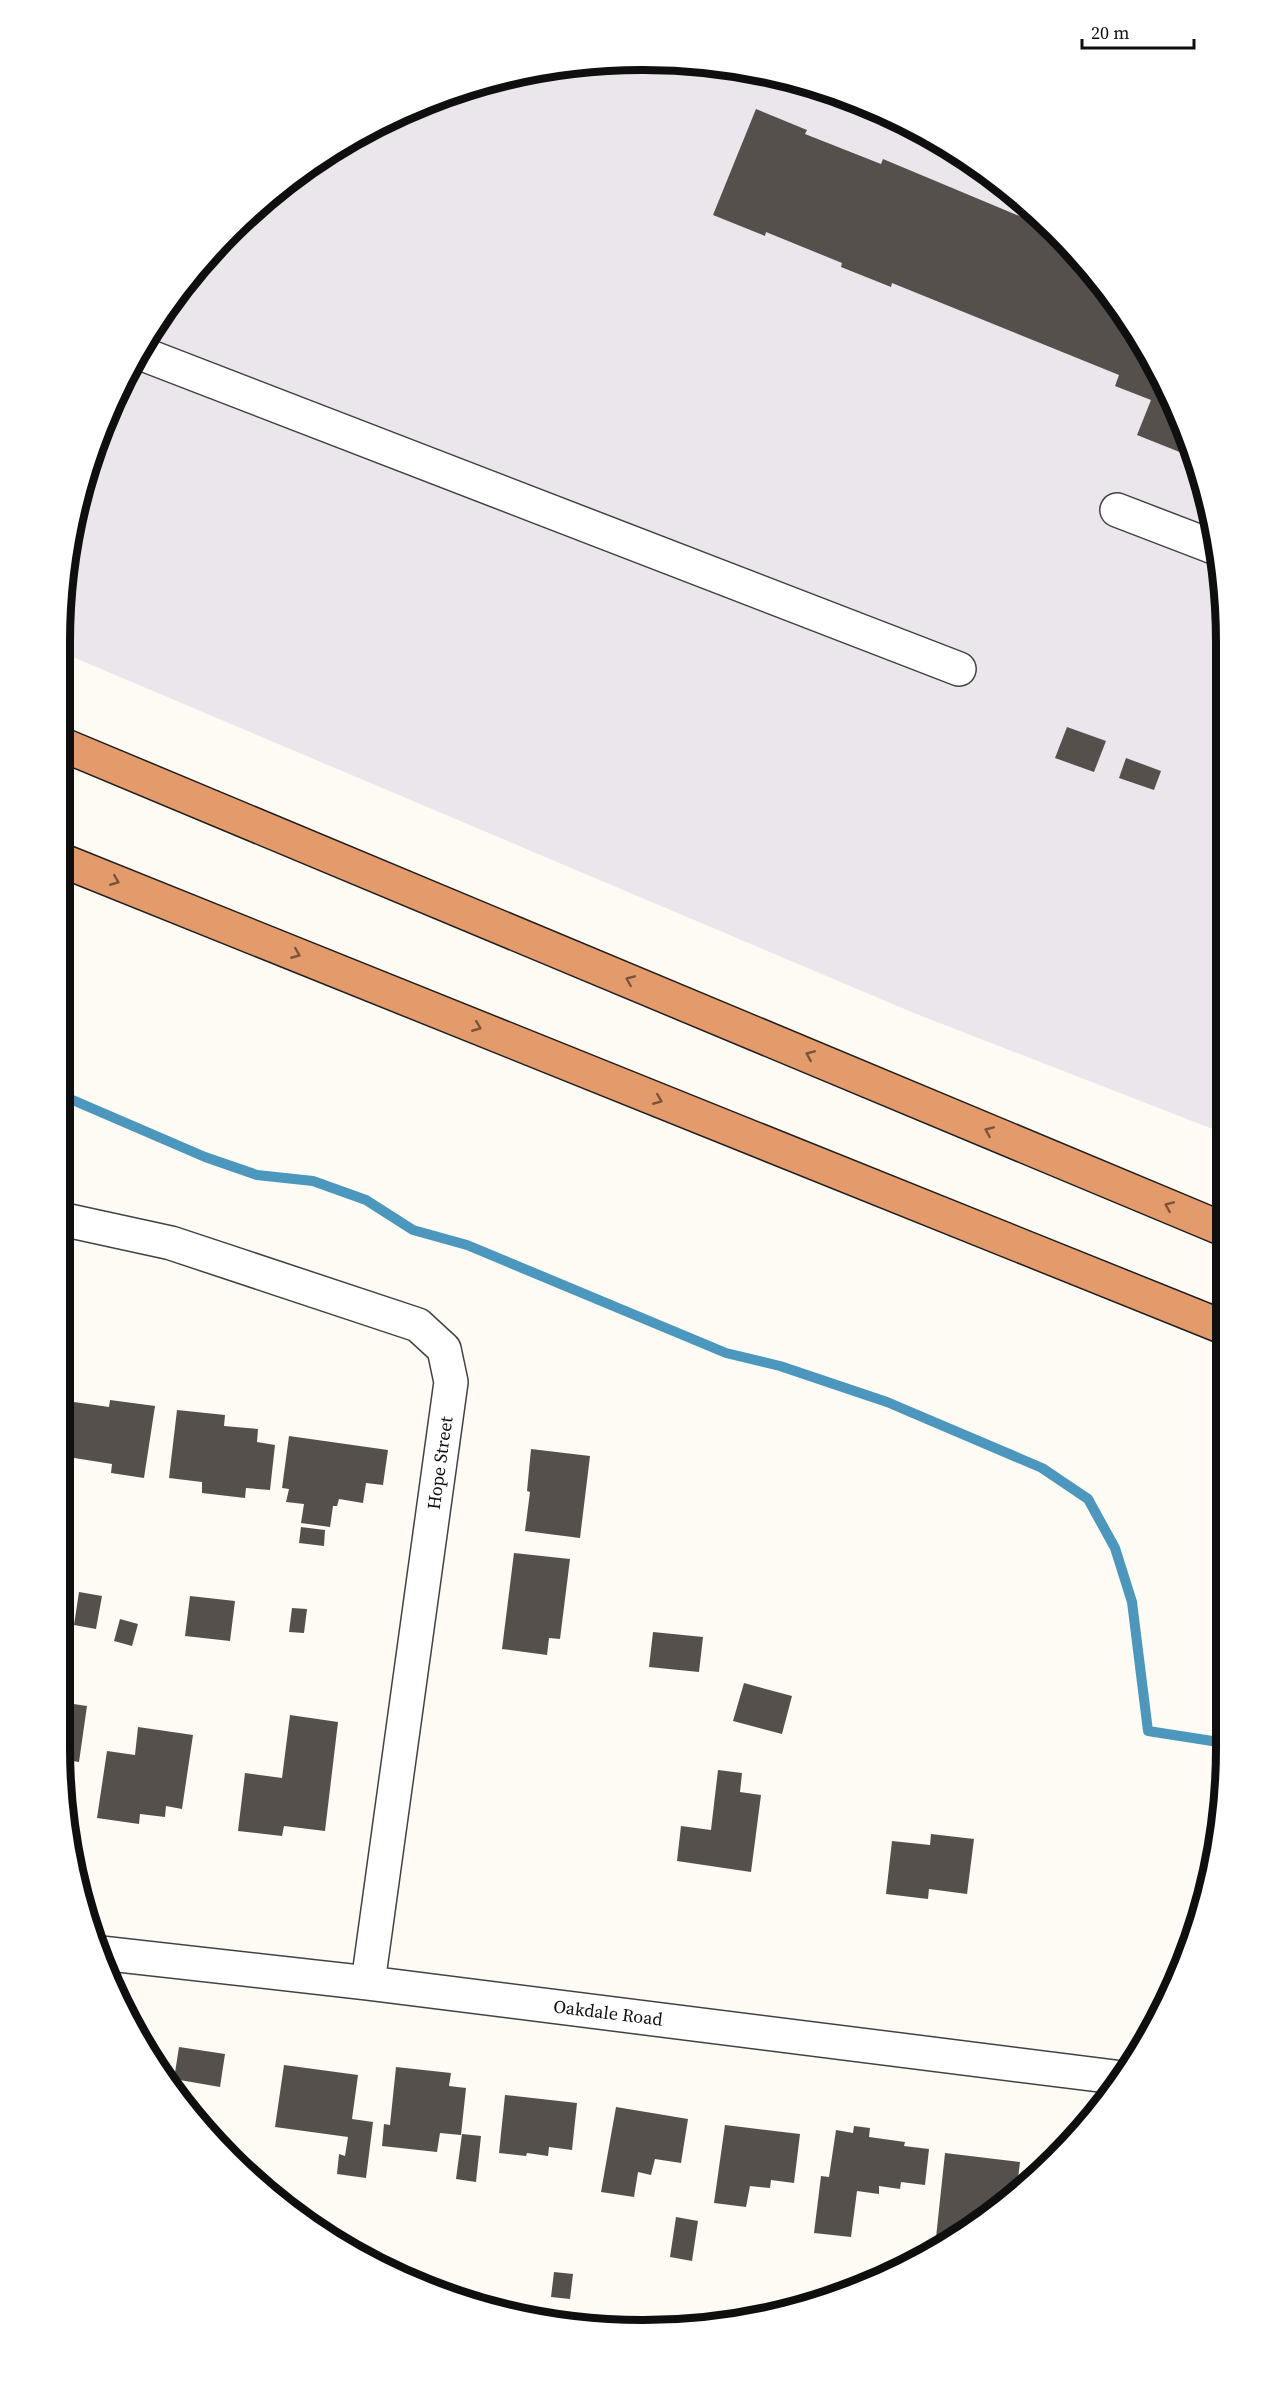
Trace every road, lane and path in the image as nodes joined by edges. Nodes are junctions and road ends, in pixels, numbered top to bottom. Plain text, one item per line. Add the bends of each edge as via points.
1 (148, 356) edge
2 (1117, 510) dead end
3 (1207, 544) edge
4 (959, 669) dead end
5 (70, 748) edge
6 (70, 864) edge
7 (70, 1221) edge
8 (1216, 1226) edge
9 (1216, 1324) edge
10 (109, 1954) edge
11 (368, 1983) junction
12 (1112, 2077) edge

1 - 4 street
2 - 3 street
8 -> 5 highway
6 -> 9 highway
7 - 11 street, Hope Street via 171,1243 418,1325 444,1348 451,1382
10 - 11 street, Oakdale Road
11 - 12 street, Oakdale Road

